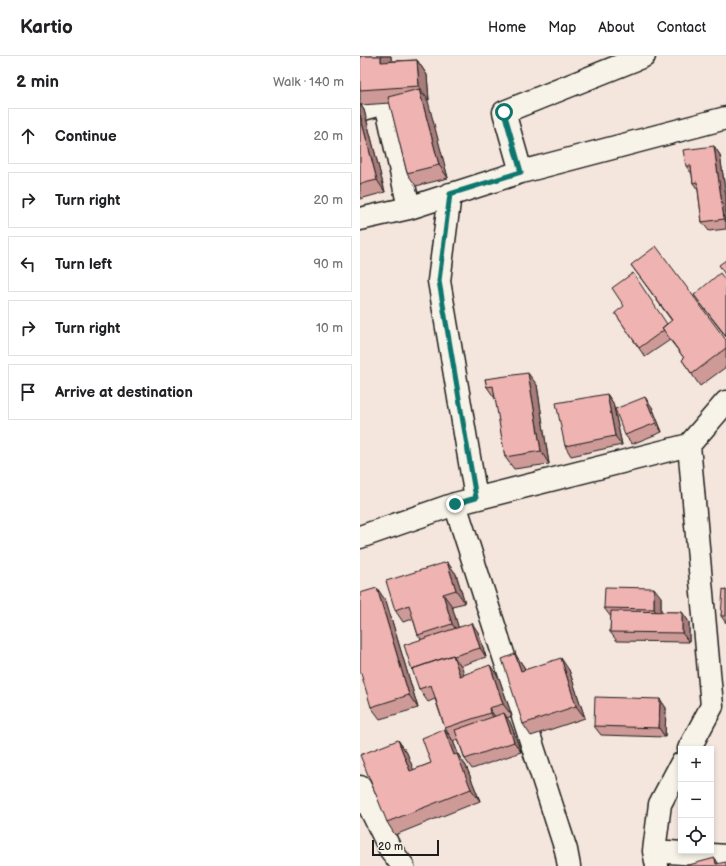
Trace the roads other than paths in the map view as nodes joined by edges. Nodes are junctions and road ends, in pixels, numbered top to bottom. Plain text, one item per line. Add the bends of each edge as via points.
1 (644, 56) edge
2 (360, 110) edge
3 (726, 118) edge
4 (521, 172) junction
5 (450, 194) junction
6 (409, 208) junction
7 (360, 219) edge
8 (726, 402) edge
9 (689, 445) junction
10 (476, 498) junction
11 (455, 504) junction
12 (360, 537) edge
13 (691, 746) edge
14 (678, 770) edge
15 (360, 787) edge
16 (726, 856) edge
17 (656, 858) edge
18 (403, 866) edge
19 (569, 866) edge

1 - 4 street via 504,112
2 - 6 street via 386,103
3 - 4 street
4 - 5 street
5 - 6 street
5 - 10 street via 439,281
6 - 7 street
8 - 9 street
9 - 10 street
9 - 13 street via 712,706
10 - 11 street
11 - 12 street
11 - 19 street
14 - 17 street via 660,804
15 - 18 street via 390,849
16 - 17 street

